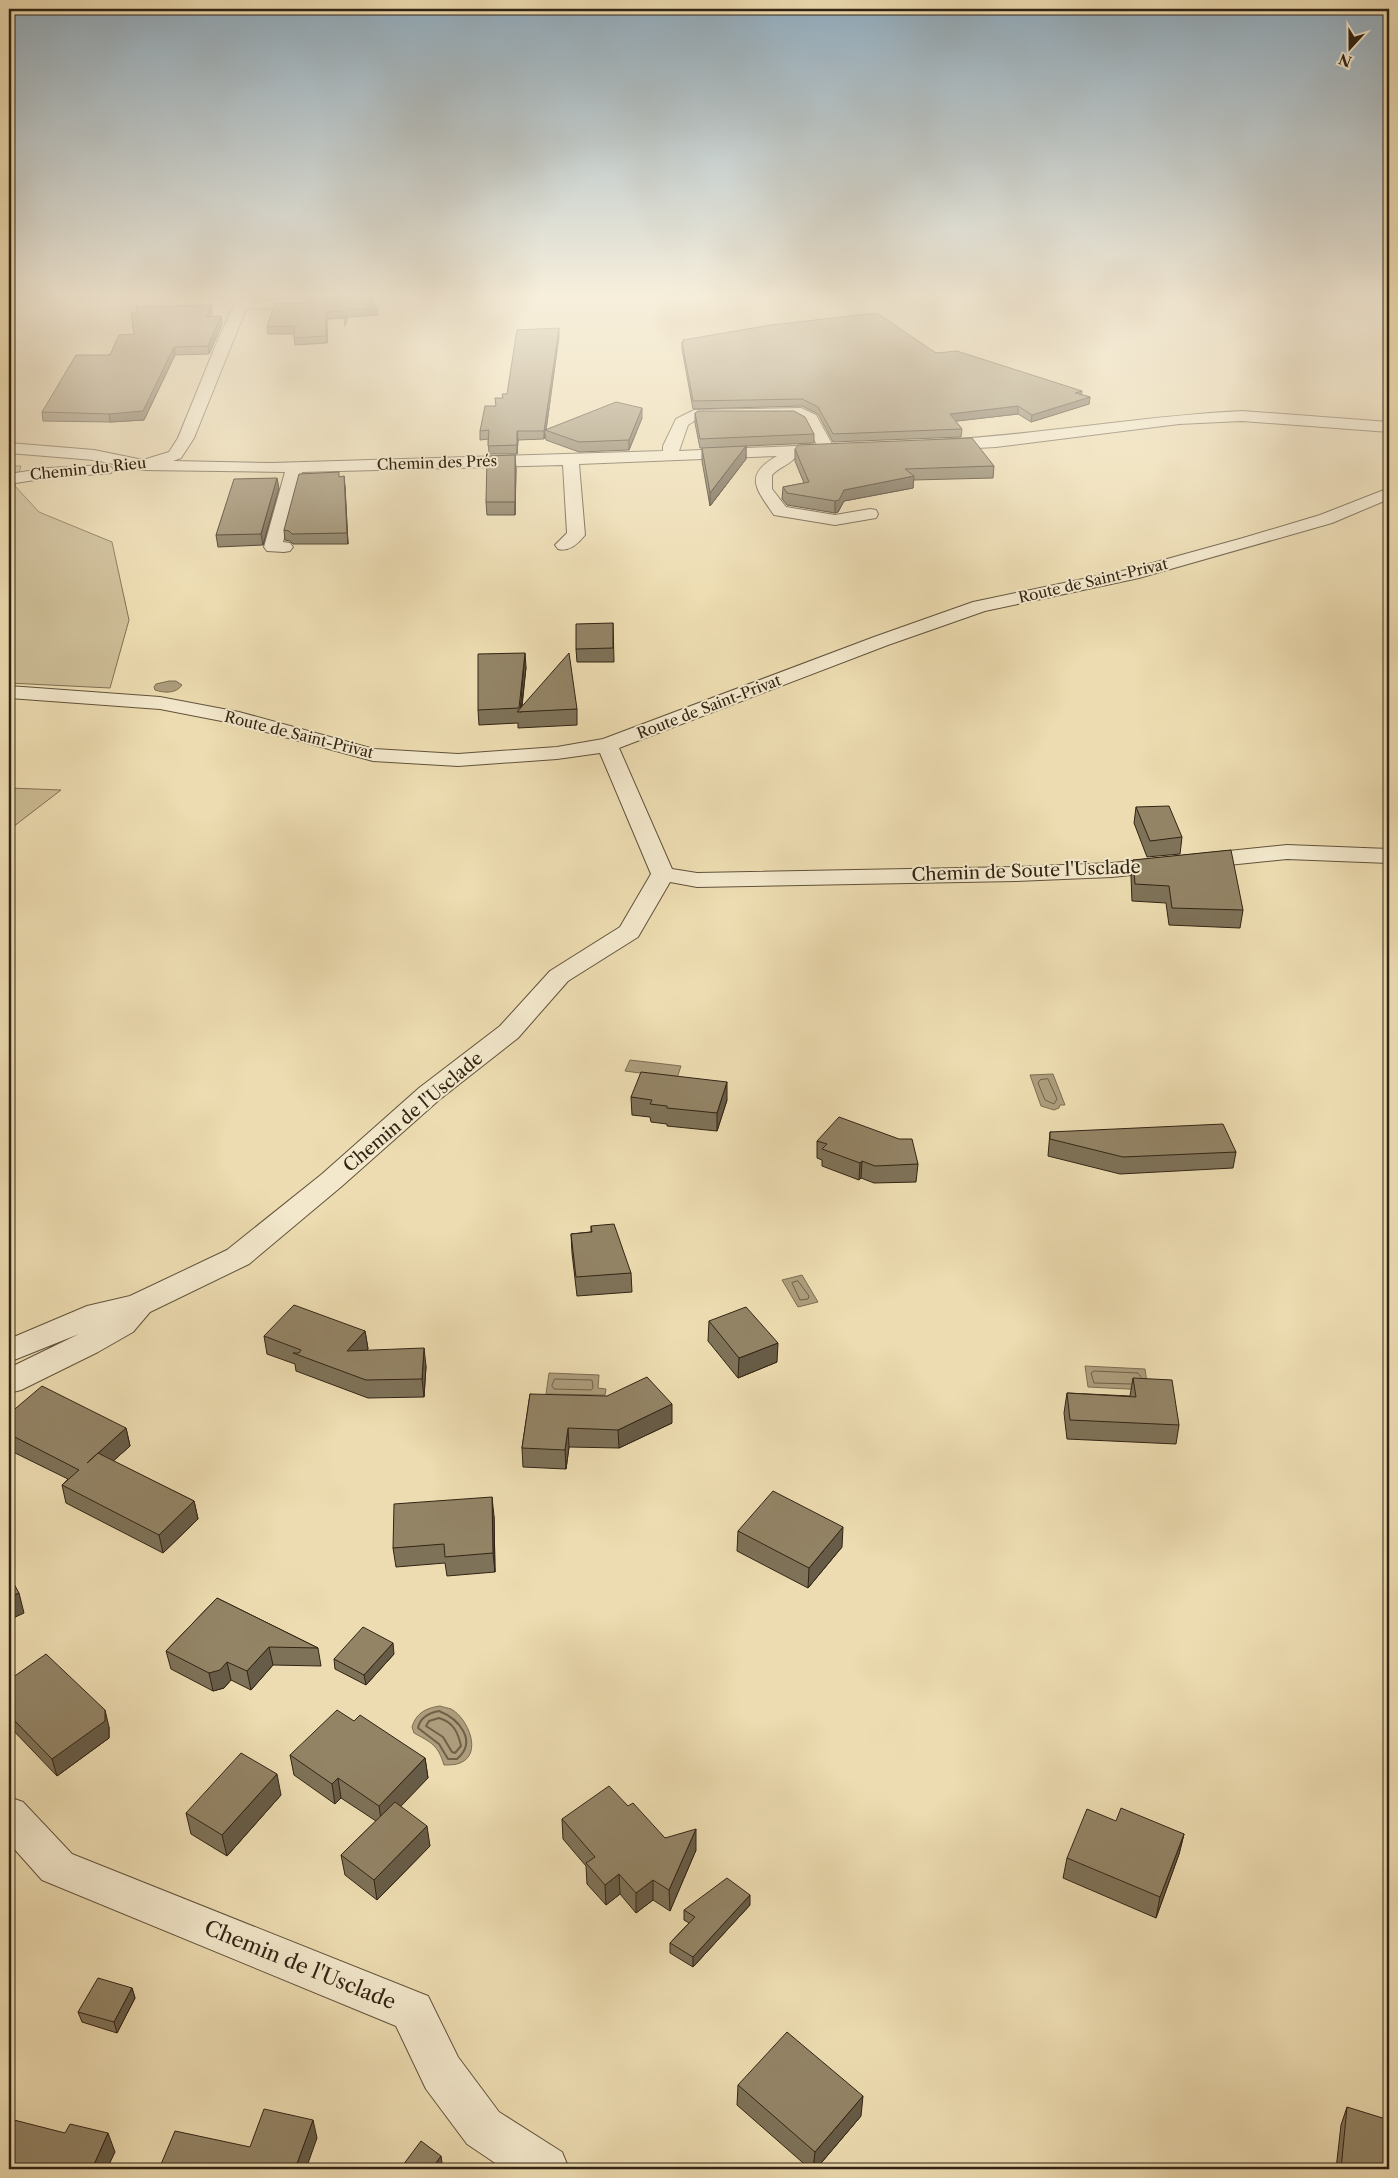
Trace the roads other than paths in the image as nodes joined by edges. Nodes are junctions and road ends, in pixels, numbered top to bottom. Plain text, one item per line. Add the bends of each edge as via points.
1 (201, 400) edge
2 (1389, 427) edge
3 (927, 445) edge
4 (9, 448) edge
5 (847, 448) edge
6 (827, 449) junction
7 (788, 451) junction
8 (671, 456) junction
9 (571, 460) junction
10 (143, 465) junction
11 (295, 467) junction
12 (9, 479) edge
13 (1389, 493) edge
14 (870, 514) dead end
15 (564, 545) dead end
16 (284, 547) dead end
17 (9, 692) edge
18 (607, 745) junction
19 (1389, 856) edge
20 (663, 874) junction
21 (139, 1305) junction
22 (9, 1351) edge
23 (9, 1382) edge
24 (9, 1815) edge
25 (545, 2169) edge

1 - 10 street, Chemin du Rieu via 186,438 175,455
2 - 3 street via 1242,416 1179,419 996,442
4 - 10 street via 94,455
5 - 6 street, Chemin des Prés
6 - 7 street, Chemin des Prés
6 - 8 street via 811,418 801,413 745,412 694,415 681,422 671,446
7 - 8 street, Chemin des Prés
7 - 14 street via 789,456 764,474 764,489 780,511 836,520
8 - 9 street, Chemin des Prés
9 - 11 street, Chemin des Prés via 508,469
9 - 15 street via 576,535
10 - 11 street, Chemin des Prés
10 - 12 street, Chemin du Rieu
11 - 16 street via 273,547
13 - 18 street, Route de Saint-Privat via 1326,519 1134,574 980,606
17 - 18 street, Route de Saint-Privat via 160,702 239,718 373,755 458,760 557,753
18 - 20 street
19 - 20 street, Chemin de Soute l'Usclade via 1287,852 1112,870 1016,874 698,880
20 - 21 street, Chemin de l'Usclade via 629,932 559,976 509,1032 429,1094 332,1180 238,1257
21 - 22 street via 98,1314
21 - 23 street, Chemin de l'Usclade via 122,1324
24 - 25 street, Chemin de l'Usclade via 57,1867 412,2011 442,2073 483,2128

